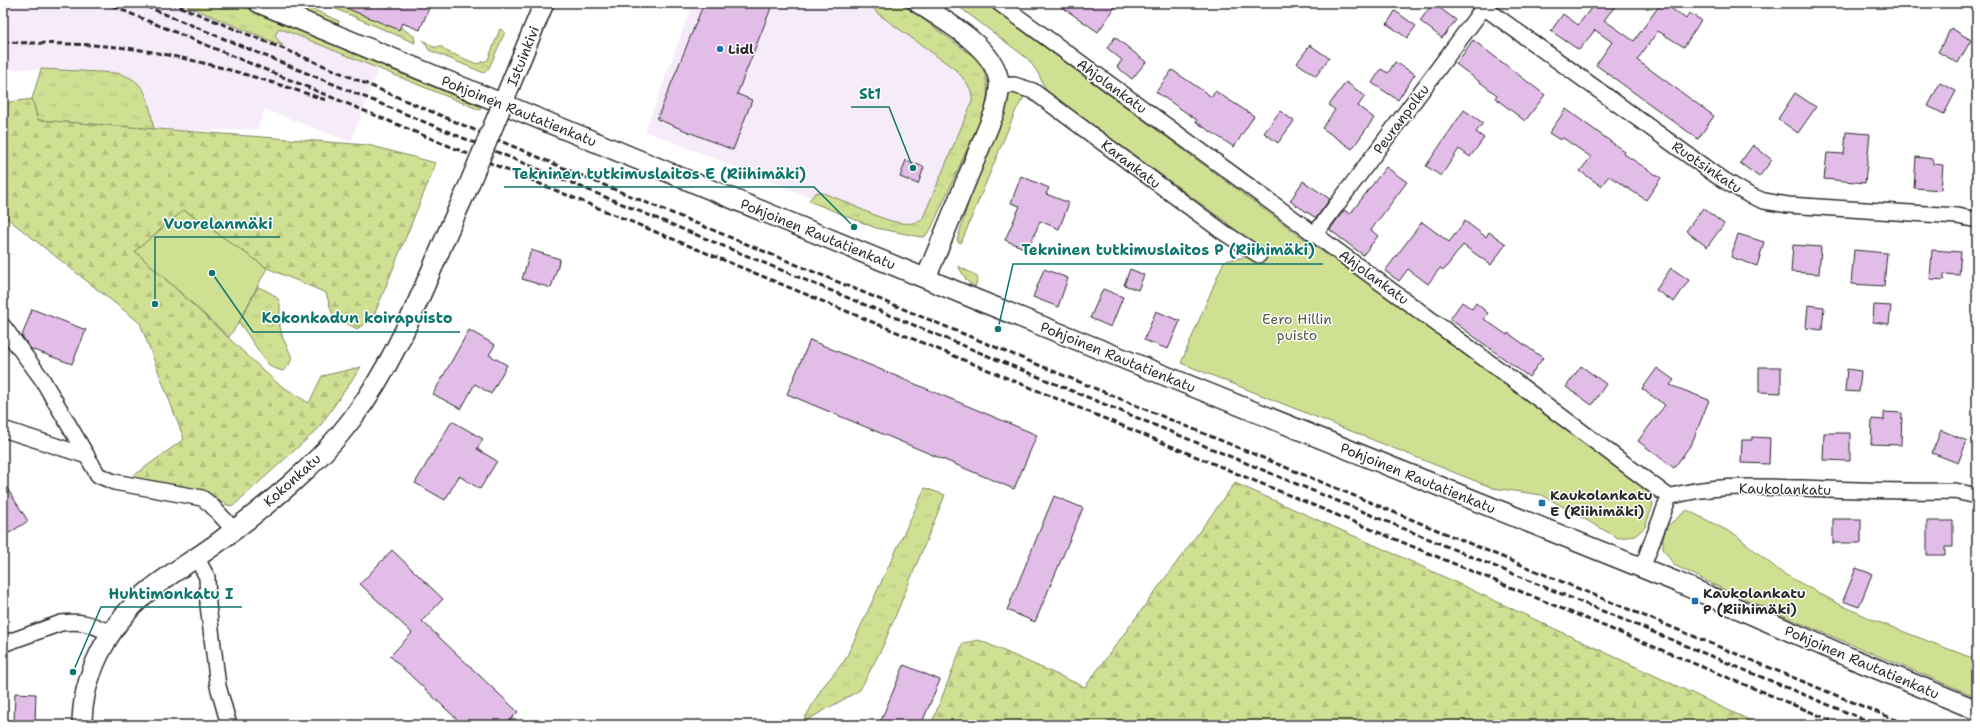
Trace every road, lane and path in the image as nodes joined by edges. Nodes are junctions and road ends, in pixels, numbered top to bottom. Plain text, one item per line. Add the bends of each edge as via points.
1 (259, 3) edge
2 (544, 3) edge
3 (918, 3) edge
4 (999, 3) edge
5 (1483, 4) edge
6 (999, 86) junction
7 (465, 195) joint
8 (1977, 220) edge
9 (1315, 234) junction
10 (1259, 255) dead end
11 (926, 278) junction
12 (3, 326) edge
13 (3, 429) edge
14 (87, 456) junction
15 (1977, 496) edge
16 (1669, 497) junction
17 (234, 530) junction
18 (196, 557) junction
19 (1642, 568) junction
20 (111, 633) junction
21 (3, 644) edge
22 (1977, 710) edge
23 (82, 725) edge
24 (229, 725) edge

1 - 11 street, Pohjoinen Rautatienkatu
2 - 7 street, Istuinkivi, bridge
3 - 6 street via 980,49 991,61 998,76
4 - 9 street, Ahjolankatu
5 - 8 street, Ruotsinkatu via 1717,176 1749,196 1788,206 1957,216
5 - 9 street, Peuranpolku
6 - 10 street, Karankatu via 1014,85 1033,91 1223,232
6 - 11 street via 995,111
7 - 17 street, Kokonkatu via 406,328 388,365 367,399 328,447 295,480
9 - 16 street, Ahjolankatu
11 - 19 street, Pohjoinen Rautatienkatu
12 - 14 street via 42,379
13 - 14 street
14 - 17 street via 98,475 114,482 202,498
15 - 16 street, Kaukolankatu via 1955,491 1715,488
16 - 19 street
17 - 18 street, Kokonkatu
18 - 20 street, Kokonkatu via 142,597
18 - 24 street via 207,577 218,686
19 - 22 street, Pohjoinen Rautatienkatu
20 - 21 street via 88,623 61,623
20 - 23 street, Kokonkatu via 89,682

